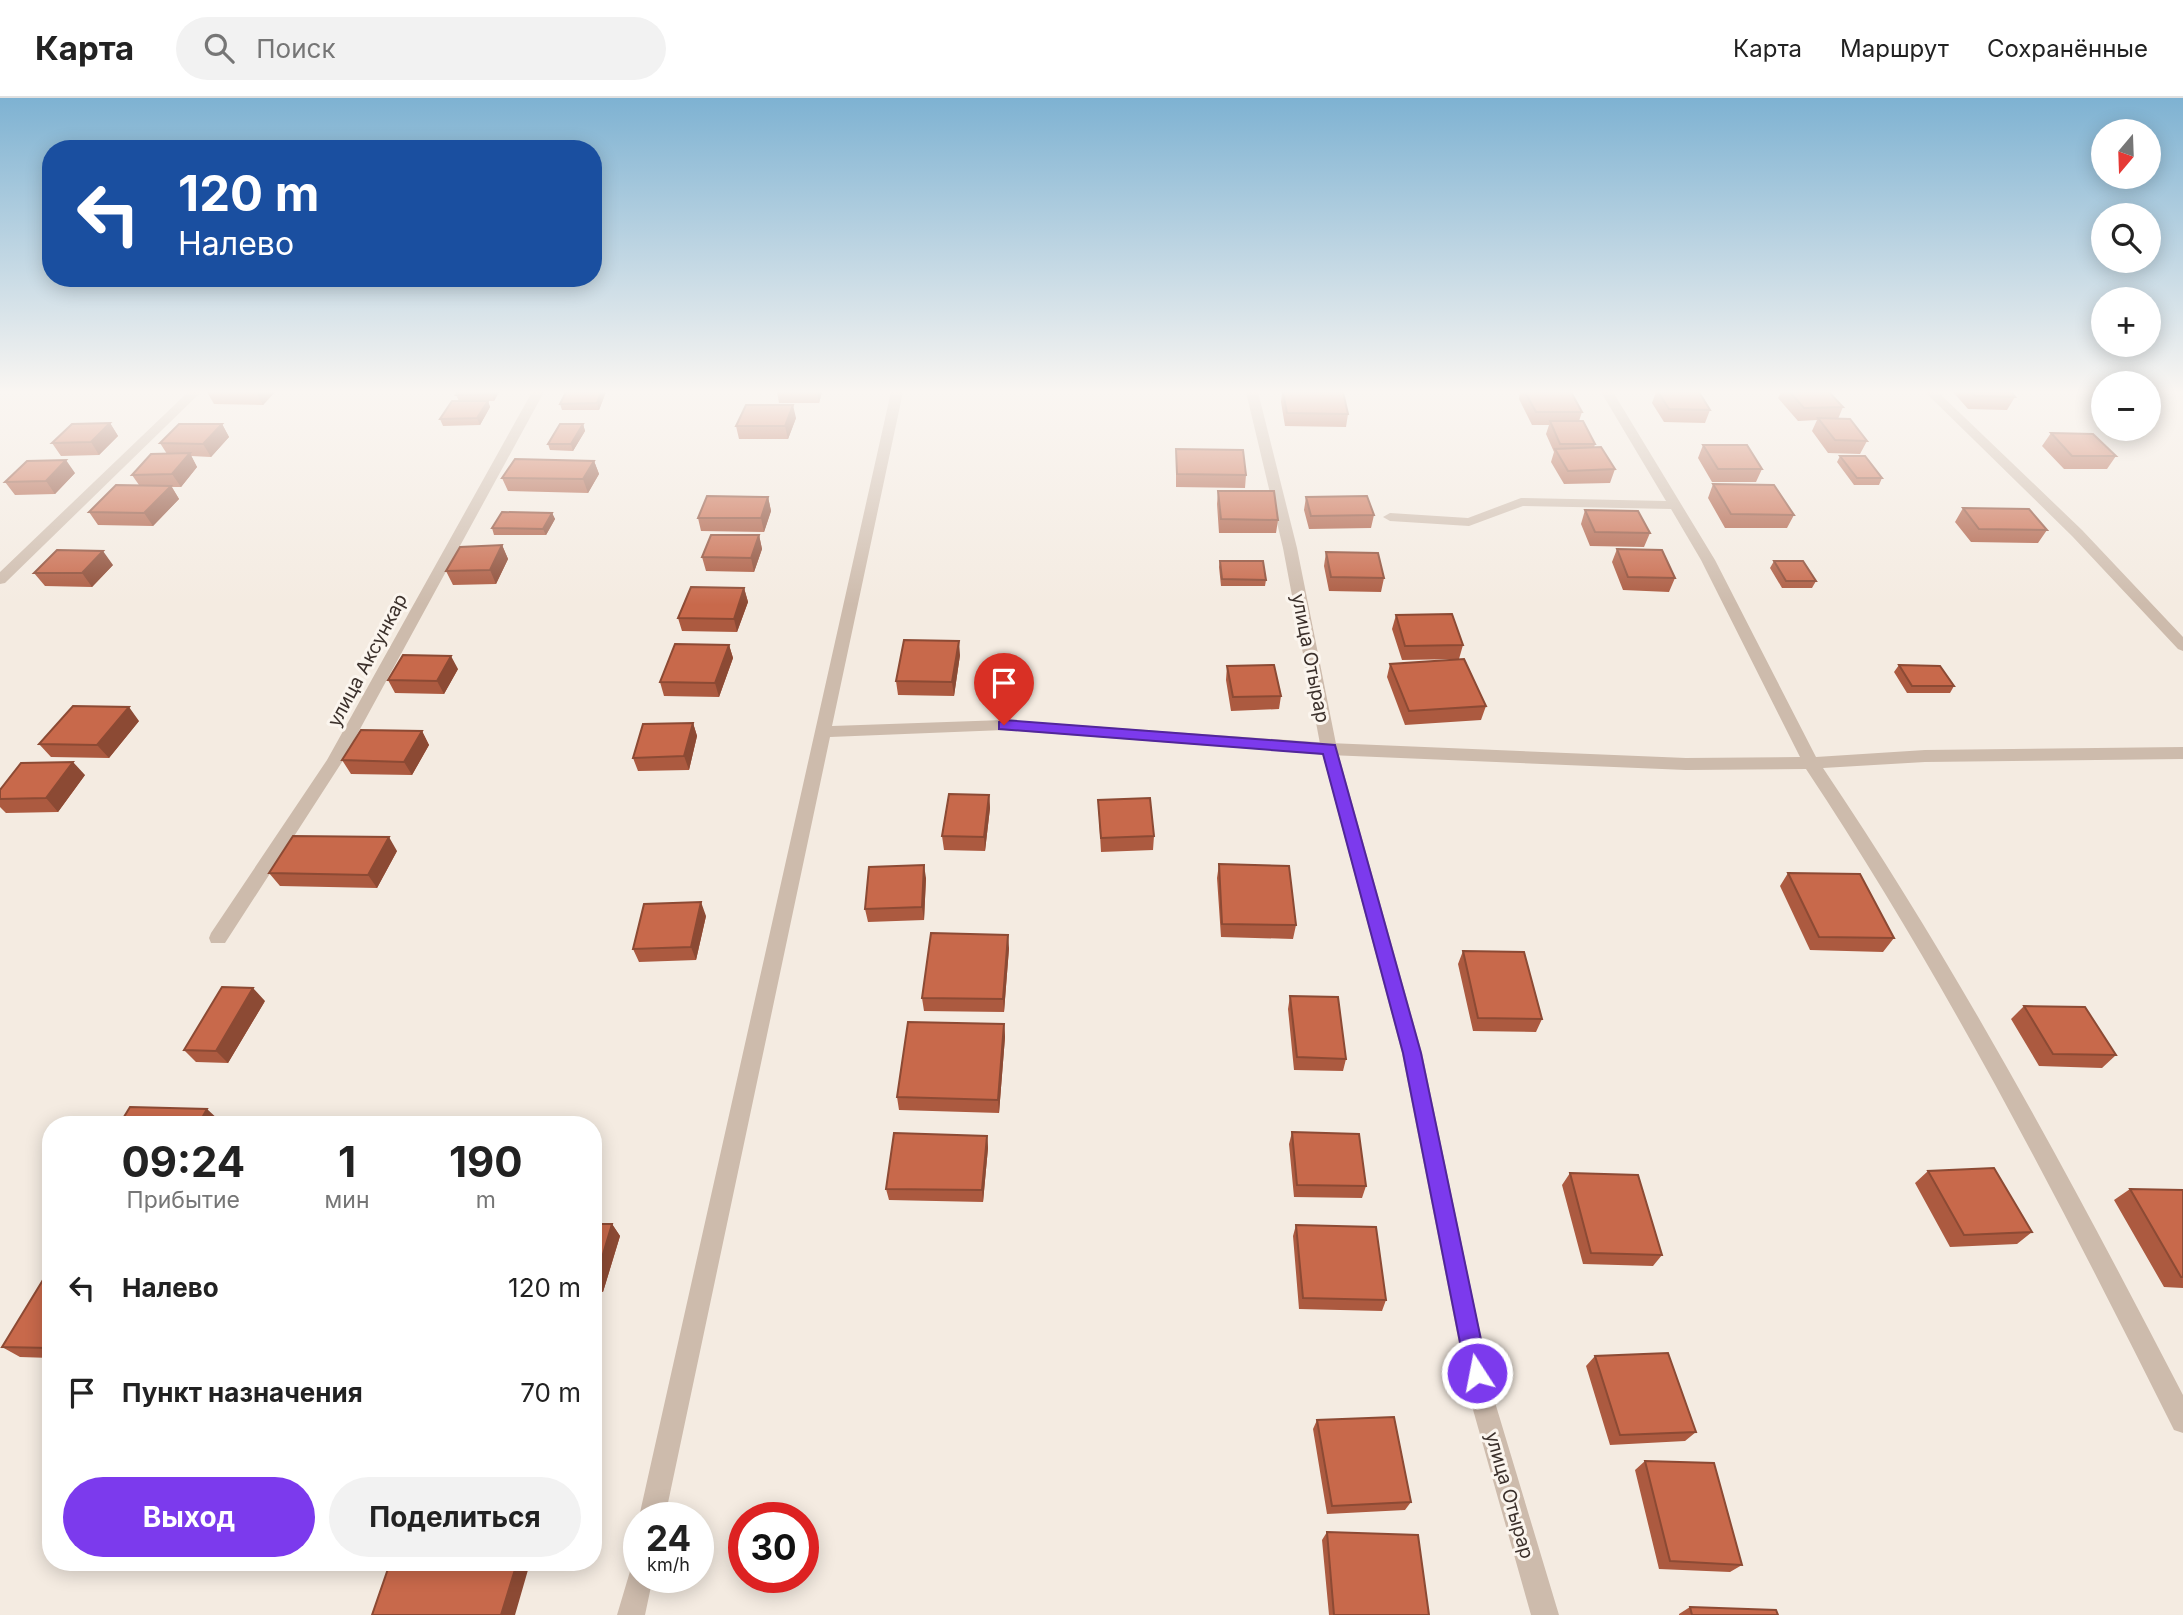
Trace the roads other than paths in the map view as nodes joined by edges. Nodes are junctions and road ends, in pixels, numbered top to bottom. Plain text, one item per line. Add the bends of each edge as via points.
1 (122, 463) edge
2 (498, 463) edge
3 (882, 463) edge
4 (1269, 463) edge
5 (1650, 463) edge
6 (2004, 463) edge
7 (1675, 505) junction
8 (1390, 517) dead end
9 (0, 580) edge
10 (2183, 646) edge
11 (823, 732) junction
12 (1329, 749) junction
13 (2183, 753) edge
14 (1811, 763) junction
15 (218, 938) dead end
16 (2183, 1421) edge
17 (655, 1502) edge
18 (636, 1593) edge
19 (631, 1615) edge
20 (1545, 1615) edge

1 - 9 street
2 - 15 street, улица Аксункар via 334,762
3 - 11 street
4 - 12 street, улица Отырар
5 - 7 street
6 - 10 street
7 - 8 street via 1521,502 1469,522
7 - 14 street
11 - 12 street via 1004,725
11 - 17 street
12 - 14 street via 1686,764
12 - 20 street, улица Отырар via 1412,1053 1482,1399
13 - 14 street via 1925,756
14 - 16 street via 1874,855 2064,1188
18 - 19 street

